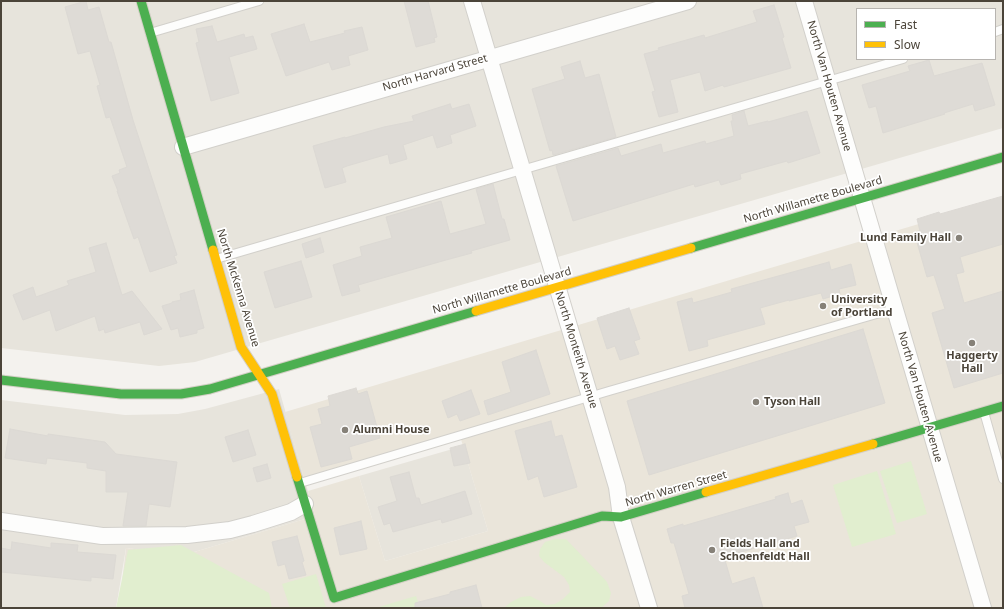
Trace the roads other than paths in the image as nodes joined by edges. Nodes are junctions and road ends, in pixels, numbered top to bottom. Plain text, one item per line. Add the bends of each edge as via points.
1 (141, 1) edge
2 (259, 1) edge
3 (472, 1) edge
4 (688, 1) edge
5 (804, 1) edge
6 (150, 33) junction
7 (488, 58) junction
8 (900, 60) edge
9 (828, 81) junction
10 (183, 147) junction
11 (1003, 157) edge
12 (522, 170) junction
13 (862, 198) junction
14 (216, 259) junction
15 (557, 288) junction
16 (894, 309) junction
17 (260, 375) junction
18 (1, 380) edge
19 (590, 397) junction
20 (1003, 406) edge
21 (984, 412) junction
22 (929, 427) junction
23 (1003, 479) edge
24 (299, 483) junction
25 (306, 504) junction
26 (621, 517) junction
27 (1, 521) edge
28 (334, 598) joint
29 (649, 608) edge
30 (983, 608) edge

1 - 6 street, North McKenna Avenue
2 - 6 lane
3 - 7 street, North Monteith Avenue
4 - 7 street, North Harvard Street
5 - 9 street, North Van Houten Avenue
6 - 10 street, North McKenna Avenue
7 - 10 street, North Harvard Street
7 - 12 street, North Monteith Avenue
8 - 9 lane
9 - 12 lane
9 - 13 street, North Van Houten Avenue
10 - 14 street, North McKenna Avenue
11 - 13 street, North Willamette Boulevard
12 - 14 lane
12 - 15 street, North Monteith Avenue
13 - 15 street, North Willamette Boulevard
13 - 16 street, North Van Houten Avenue
14 - 17 street, North McKenna Avenue via 242,347
15 - 17 street, North Willamette Boulevard
15 - 19 street, North Monteith Avenue
16 - 19 lane
16 - 22 street, North Van Houten Avenue
17 - 18 street, North Willamette Boulevard via 210,389 163,395 121,394
17 - 24 street, North McKenna Avenue via 272,394
19 - 24 lane
19 - 26 street, North Monteith Avenue via 617,487
20 - 21 street, North Warren Street
21 - 22 street, North Warren Street
21 - 23 lane
22 - 26 street, North Warren Street
22 - 30 street, North Van Houten Avenue
24 - 25 street, North McKenna Avenue
25 - 27 street via 291,512 252,524 224,531 186,534 102,536
25 - 28 street, North McKenna Avenue
26 - 28 street, North Warren Street via 602,516
26 - 29 street, North Monteith Avenue

